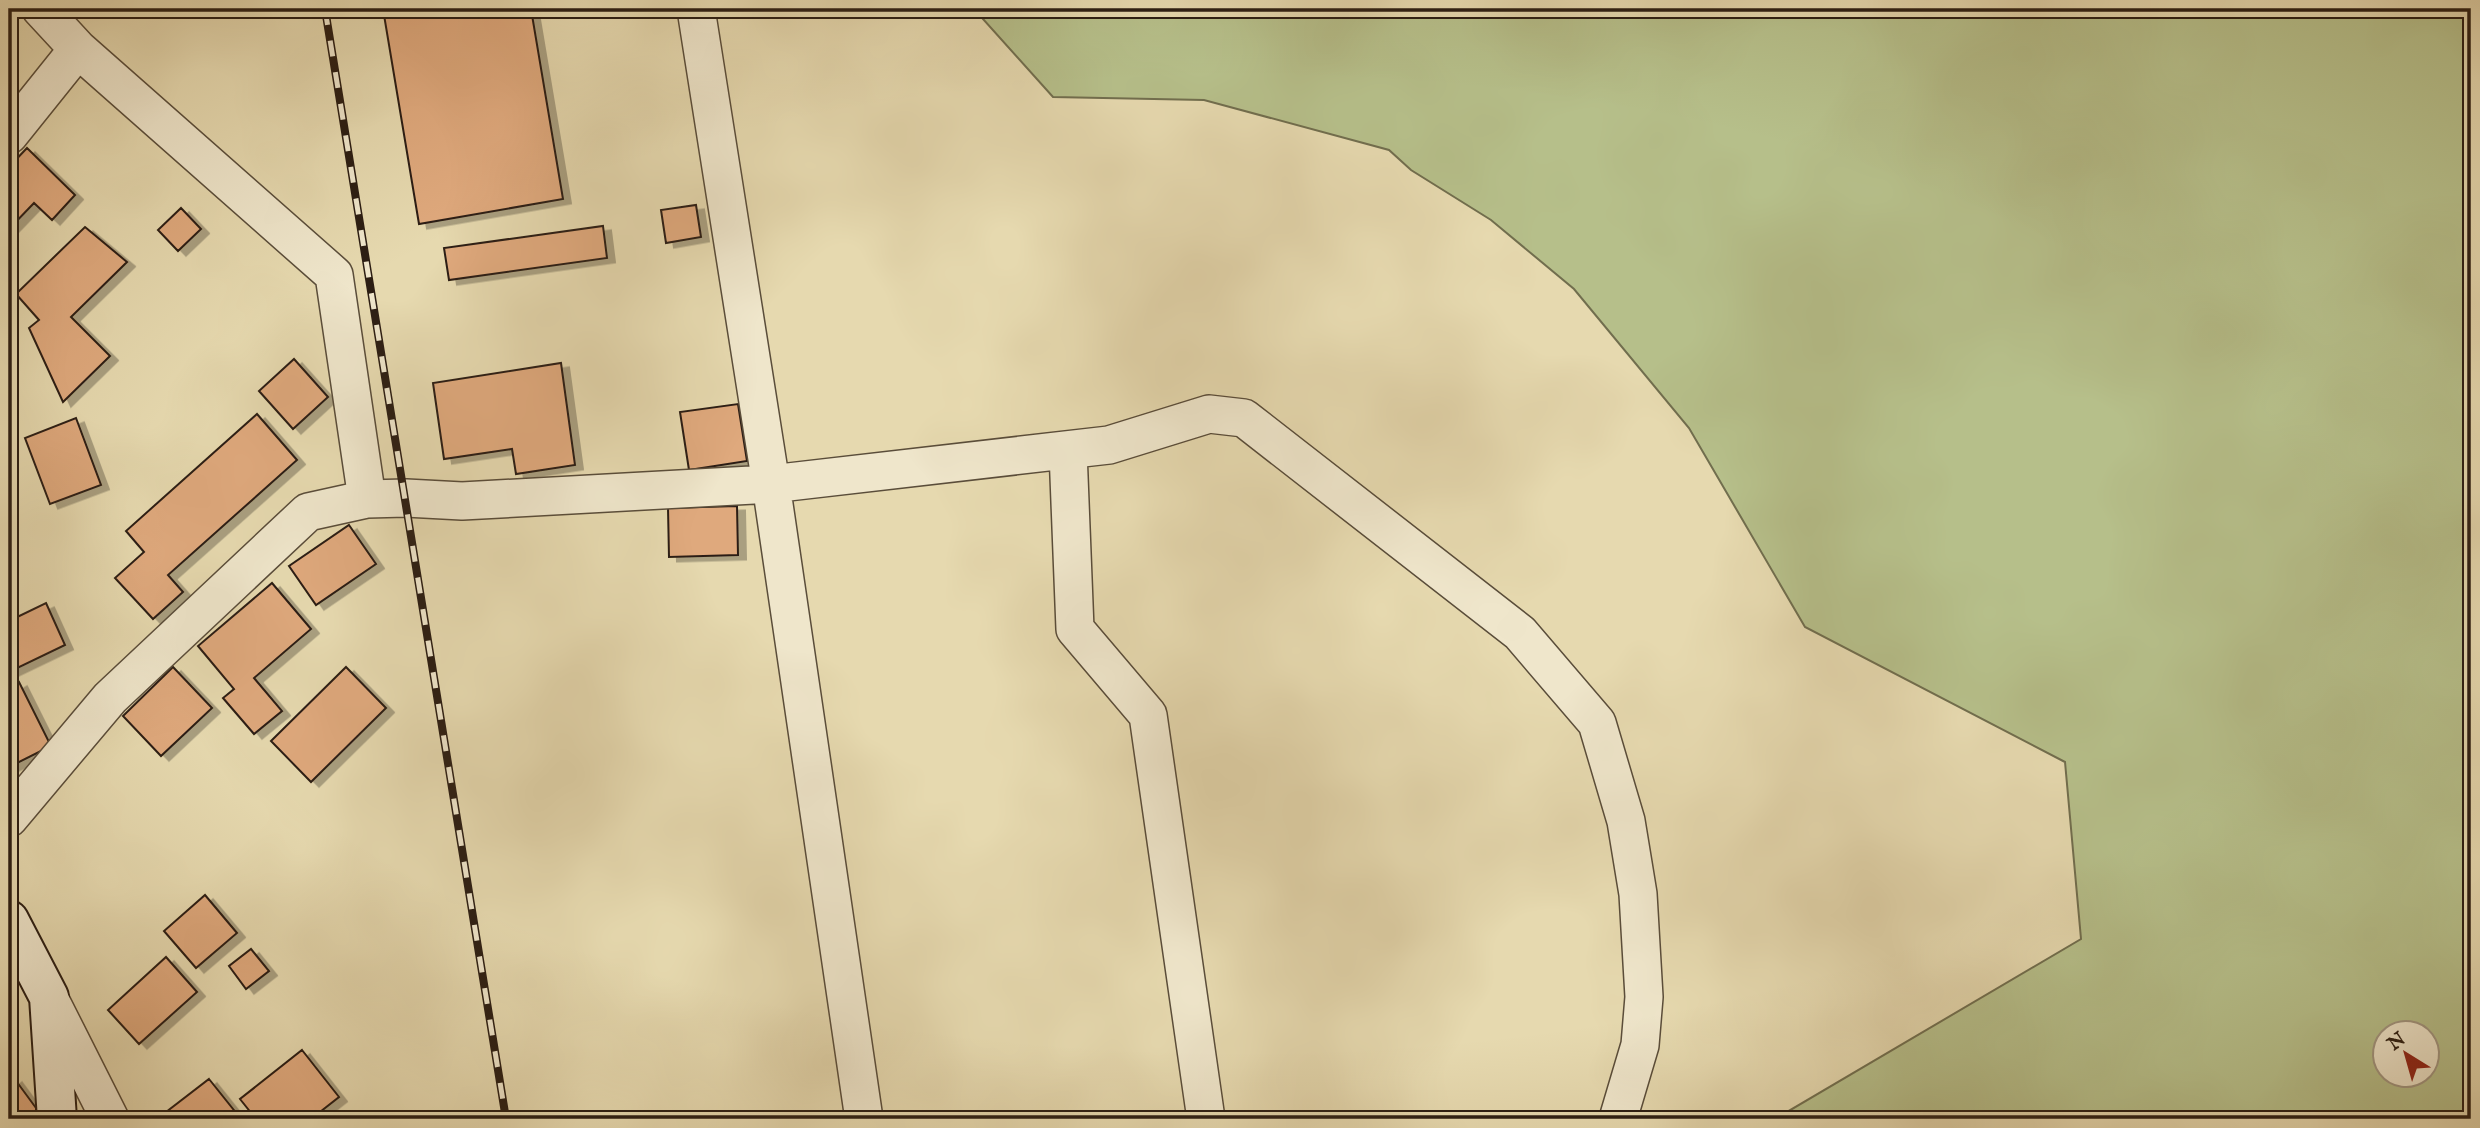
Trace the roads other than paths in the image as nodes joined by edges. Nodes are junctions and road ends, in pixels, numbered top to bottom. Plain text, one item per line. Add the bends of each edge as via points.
1 (41, 9) edge
2 (696, 9) edge
3 (78, 49) junction
4 (9, 135) edge
5 (1068, 452) junction
6 (771, 484) junction
7 (368, 499) junction
8 (9, 818) edge
9 (9, 920) edge
10 (49, 997) junction
11 (57, 1119) edge
12 (110, 1119) edge
13 (864, 1119) edge
14 (1206, 1119) edge
15 (1618, 1119) edge

1 - 3 street
2 - 6 street
3 - 4 street
3 - 7 street via 334,275
5 - 6 street
5 - 14 street via 1075,629 1148,715
5 - 15 street via 1109,445 1209,414 1244,418 1520,633 1597,723 1626,821 1638,894 1644,997 1640,1045
6 - 7 street via 462,501
6 - 13 street
7 - 8 street via 308,512 110,698
9 - 10 main road
10 - 11 main road
10 - 12 street

